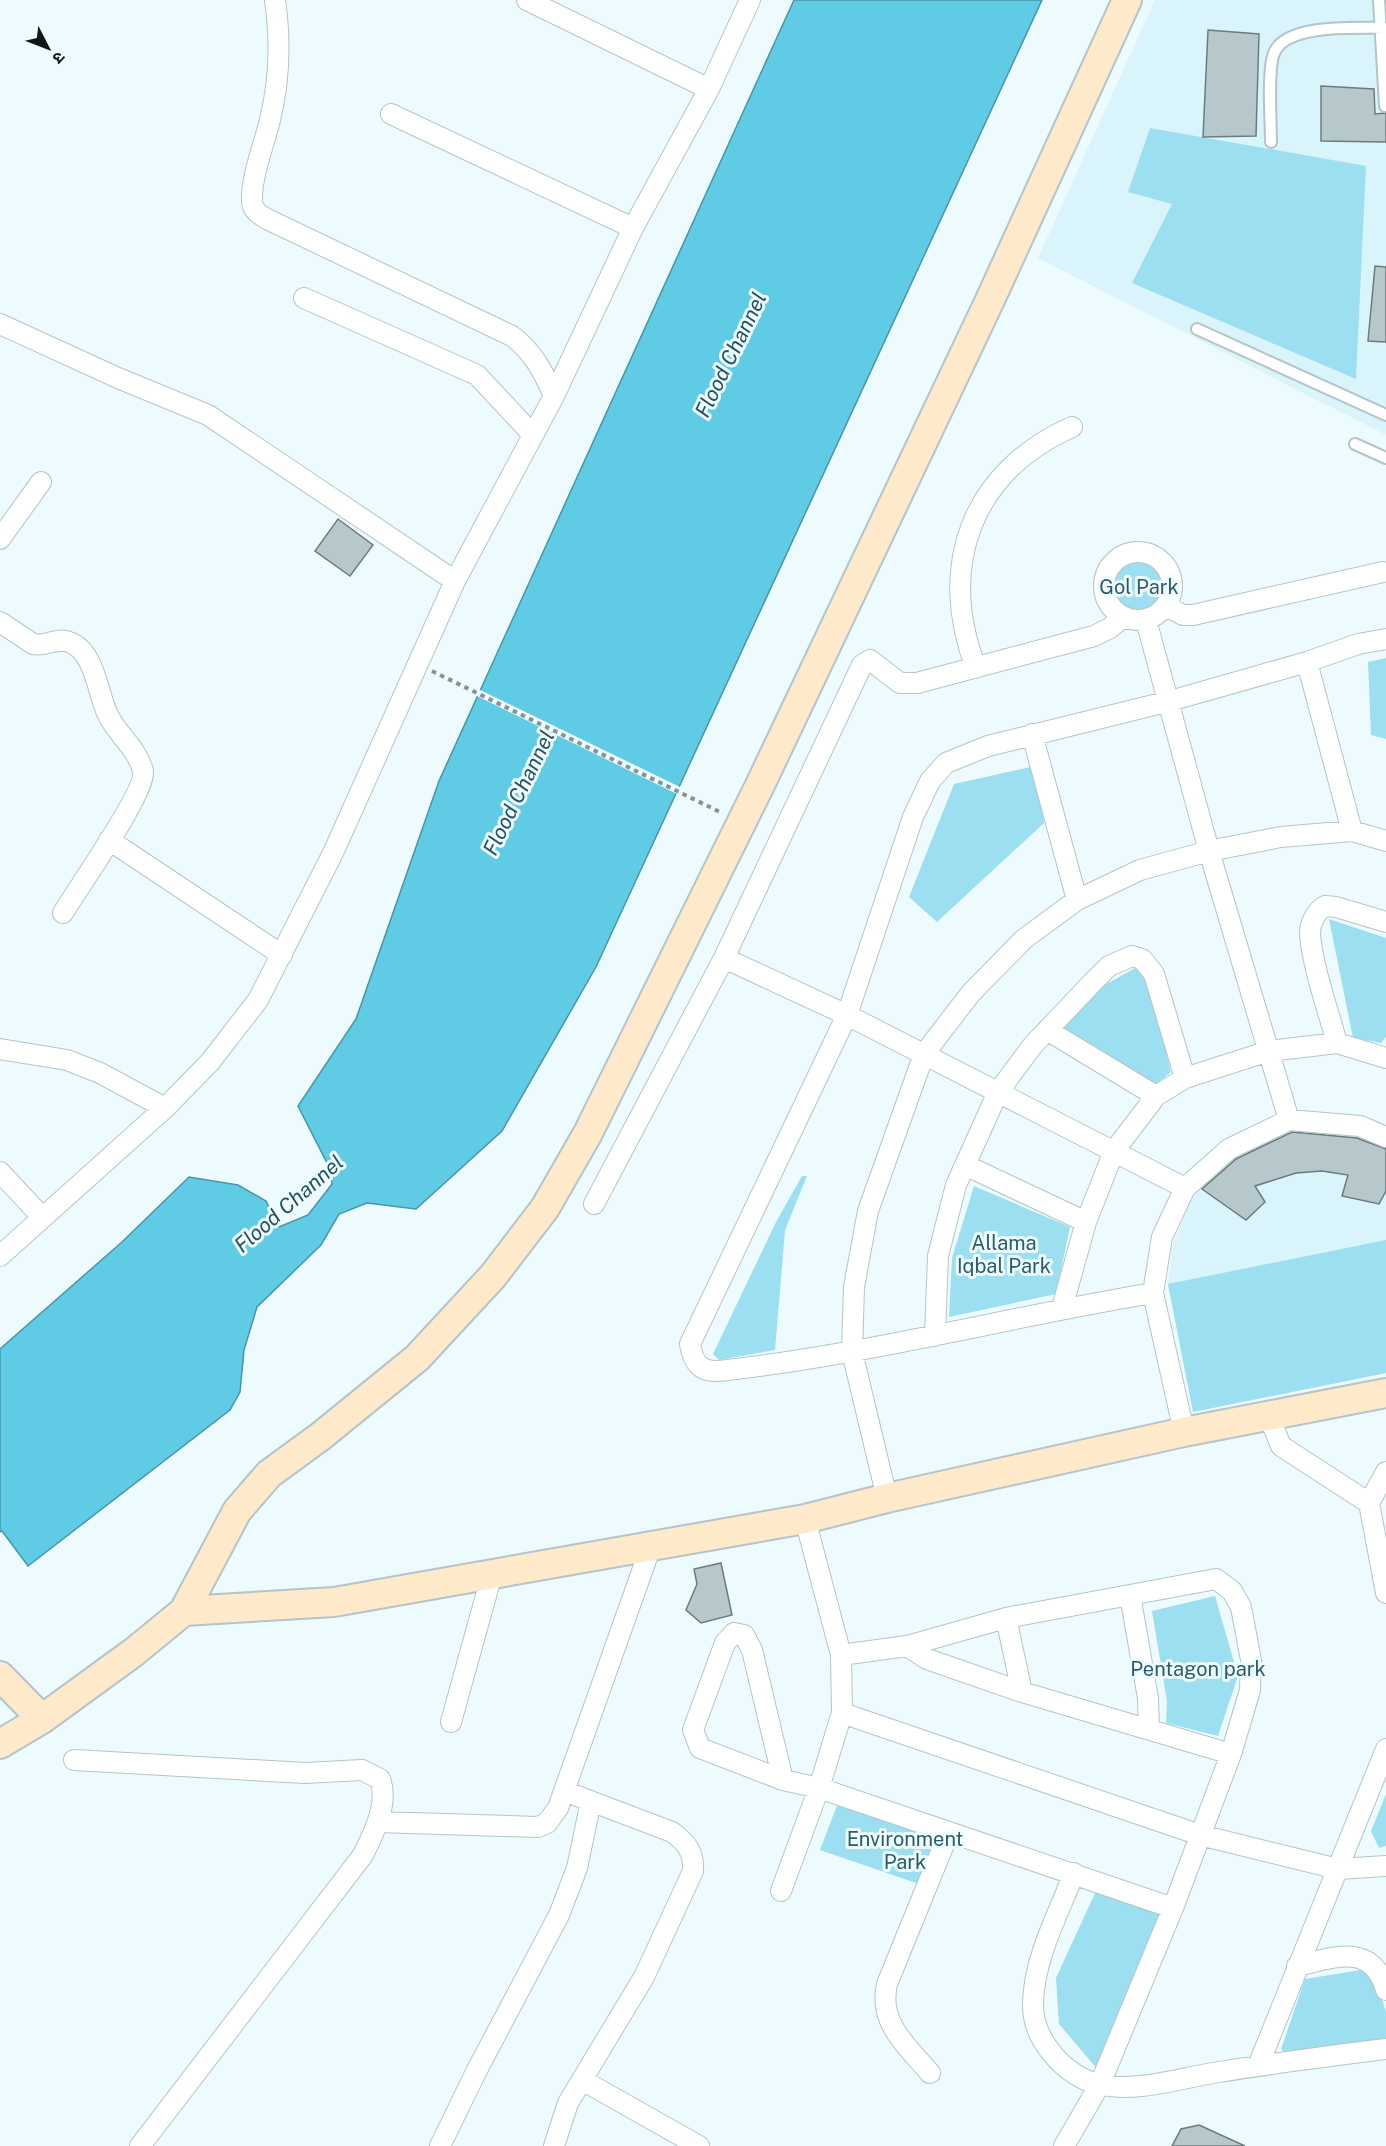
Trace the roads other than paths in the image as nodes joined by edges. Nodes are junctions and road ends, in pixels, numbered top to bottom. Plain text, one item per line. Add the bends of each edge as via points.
1 (275, 0) edge
2 (527, 0) edge
3 (750, 0) edge
4 (1127, 0) edge
5 (1379, 0) edge
6 (1383, 28) edge
7 (710, 89) junction
8 (1385, 106) edge
9 (392, 114) dead end
10 (1271, 142) dead end
11 (633, 228) junction
12 (304, 297) dead end
13 (0, 324) edge
14 (1197, 329) dead end
15 (554, 396) junction
16 (1386, 415) edge
17 (1072, 427) dead end
18 (533, 435) junction
19 (1355, 444) dead end
20 (1386, 458) edge
21 (41, 482) dead end
22 (0, 539) edge
23 (1383, 572) dead end
24 (455, 581) junction
25 (1166, 606) junction
26 (1123, 617) junction
27 (1146, 620) junction
28 (0, 622) edge
29 (1386, 639) edge
30 (1307, 662) junction
31 (976, 668) junction
32 (1170, 700) junction
33 (1032, 734) junction
34 (1352, 831) junction
35 (110, 840) junction
36 (1386, 841) edge
37 (1209, 851) junction
38 (1077, 900) junction
39 (63, 913) dead end
40 (1386, 922) edge
41 (282, 955) junction
42 (724, 958) junction
43 (847, 1015) junction
44 (1047, 1030) junction
45 (1337, 1043) junction
46 (0, 1049) edge
47 (1269, 1051) junction
48 (924, 1054) junction
49 (1386, 1058) edge
50 (1185, 1078) junction
51 (998, 1092) junction
52 (1156, 1096) junction
53 (165, 1108) junction
54 (1289, 1120) junction
55 (1386, 1137) edge
56 (1114, 1151) junction
57 (965, 1165) junction
58 (0, 1172) edge
59 (1185, 1188) junction
60 (594, 1204) dead end
61 (42, 1217) junction
62 (1086, 1222) junction
63 (0, 1256) edge
64 (1153, 1293) junction
65 (1062, 1308) junction
66 (935, 1336) junction
67 (852, 1352) junction
68 (1386, 1393) edge
69 (1268, 1414) junction
70 (1184, 1432) junction
71 (1386, 1472) edge
72 (886, 1498) junction
73 (1369, 1503) junction
74 (806, 1519) junction
75 (651, 1546) junction
76 (492, 1574) junction
77 (1386, 1593) edge
78 (1130, 1595) junction
79 (184, 1611) junction
80 (1006, 1618) junction
81 (907, 1646) junction
82 (841, 1655) junction
83 (9, 1685) edge
84 (1022, 1692) junction
85 (842, 1713) junction
86 (42, 1719) junction
87 (451, 1722) dead end
88 (1149, 1729) junction
89 (0, 1744) edge
90 (1386, 1749) edge
91 (1231, 1754) junction
92 (74, 1760) dead end
93 (783, 1780) junction
94 (819, 1788) junction
95 (564, 1791) junction
96 (591, 1801) junction
97 (378, 1822) junction
98 (949, 1832) junction
99 (1200, 1835) junction
100 (1386, 1866) edge
101 (1338, 1869) junction
102 (1074, 1874) junction
103 (781, 1891) dead end
104 (1173, 1908) junction
105 (1297, 1966) junction
106 (1386, 1990) edge
107 (1386, 2049) edge
108 (1258, 2066) junction
109 (930, 2073) dead end
110 (582, 2079) junction
111 (1100, 2084) junction
112 (140, 2146) edge
113 (440, 2146) edge
114 (554, 2146) edge
115 (699, 2146) edge
116 (1064, 2146) edge

1 - 15 street via 280,68 258,168 254,210 512,336 536,359
2 - 7 street
3 - 7 street
4 - 79 main road via 761,783 588,1133 545,1208 493,1276 417,1358 269,1474 237,1511
5 - 6 lane
6 - 8 lane
6 - 10 lane via 1301,32 1282,40 1273,54
7 - 11 street
9 - 11 street
11 - 15 street
12 - 18 street via 477,375
13 - 24 street via 208,415
14 - 16 lane
15 - 18 street
17 - 31 street via 1032,448 1006,471 985,498 967,536 960,566 959,598 965,639
18 - 24 street
19 - 20 lane
21 - 22 street
23 - 25 street via 1193,615 1183,615
24 - 41 street via 333,853
25 - 26 street via 1172,584 1163,562 1153,555 1130,553 1119,558 1105,577 1107,600
25 - 27 street
26 - 27 street
26 - 31 street via 1094,636
27 - 32 street
28 - 35 street via 33,645 59,641 79,648 111,721 139,760 142,783
29 - 30 street via 1358,644
30 - 32 street
30 - 34 street
31 - 42 street via 907,684 894,680 870,660 862,664
32 - 33 street
32 - 37 street
33 - 38 street
33 - 43 street via 946,763 930,782 913,817
34 - 36 street
34 - 37 street via 1281,837
35 - 39 street
35 - 41 street
37 - 38 street via 1140,870
37 - 47 street
38 - 48 street via 1024,939 971,993
40 - 45 street via 1325,906 1312,923 1312,945
41 - 53 street via 232,1037
42 - 43 street
42 - 60 street
43 - 48 street
43 - 67 street via 690,1344 696,1363 709,1372
44 - 50 street via 1109,966 1132,956 1142,959 1154,974
44 - 51 street
44 - 52 street
45 - 47 street
45 - 49 street
46 - 53 street via 67,1060
47 - 50 street
47 - 54 street
48 - 51 street
48 - 67 street via 868,1211 854,1287
50 - 52 street
51 - 56 street
51 - 57 street
52 - 56 street
53 - 61 street
54 - 55 street via 1360,1126
54 - 59 street via 1229,1149
56 - 59 street
56 - 62 street
57 - 62 street
57 - 66 street via 938,1256
58 - 61 street
59 - 64 street via 1162,1238
61 - 63 street
62 - 65 street
64 - 65 street
64 - 70 street
65 - 66 street
66 - 67 street
67 - 72 street
68 - 69 main road
69 - 70 main road
69 - 73 street via 1281,1446
70 - 72 main road
71 - 73 street
72 - 74 main road
73 - 77 street
74 - 75 main road
74 - 82 street
75 - 76 main road
75 - 95 street
76 - 79 main road via 334,1602
76 - 87 street
78 - 80 street
78 - 88 street via 1148,1698
78 - 91 street via 1216,1579 1237,1597 1251,1660 1250,1690
79 - 86 main road
80 - 81 street
80 - 84 street
81 - 82 street
81 - 84 street via 927,1659
82 - 85 street
83 - 86 main road
84 - 88 street
85 - 94 street
85 - 99 street
86 - 89 main road
88 - 91 street
90 - 101 street
91 - 99 street
92 - 97 street via 305,1773 362,1770 382,1783
93 - 93 street via 749,1641 742,1633 734,1633 725,1643 693,1730 695,1741 710,1753
93 - 94 street
94 - 98 street
94 - 103 street
95 - 96 street
95 - 97 street via 553,1817 538,1827
96 - 110 street via 672,1832 683,1840 694,1860 693,1871 644,1977
96 - 113 street via 577,1868 559,1915
97 - 112 street via 363,1855
98 - 102 street
98 - 109 street via 884,2000 890,2024
99 - 101 street
99 - 104 street
100 - 101 street
101 - 105 street
102 - 104 street
102 - 111 street via 1036,1972 1034,2017 1041,2037 1063,2064
104 - 111 street
105 - 106 street via 1342,1955 1356,1956 1376,1971
105 - 108 street
107 - 108 street
108 - 111 street via 1145,2086
110 - 114 street via 568,2103
110 - 115 street
111 - 116 street

